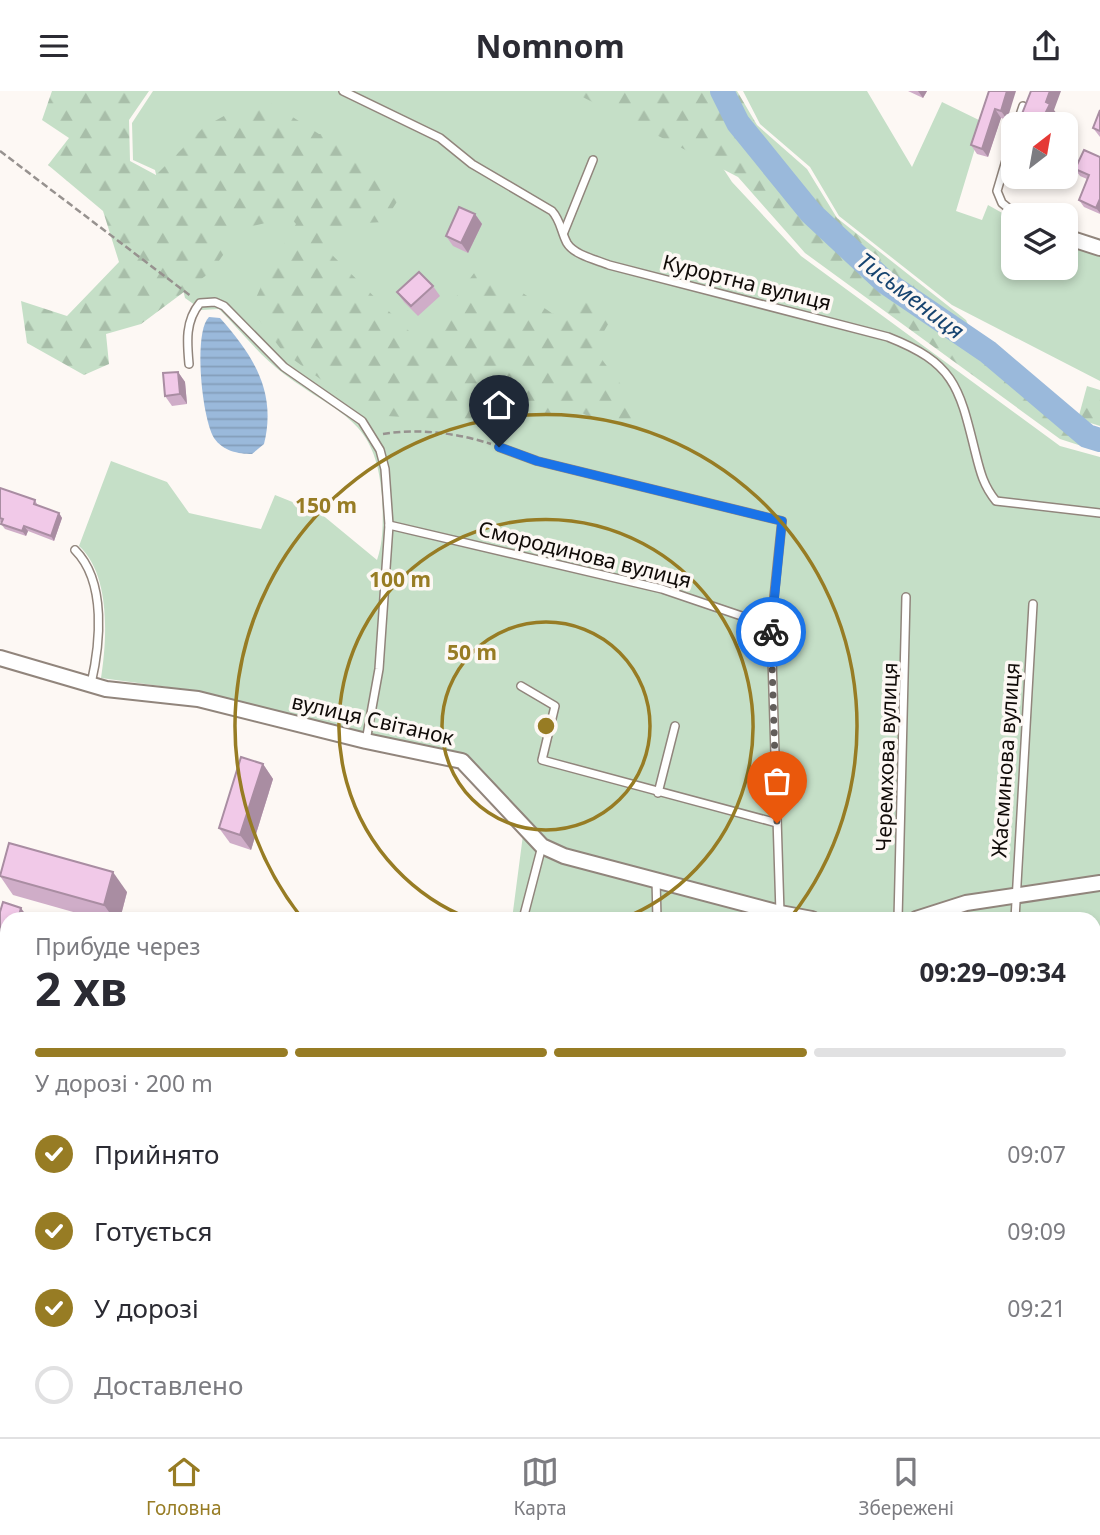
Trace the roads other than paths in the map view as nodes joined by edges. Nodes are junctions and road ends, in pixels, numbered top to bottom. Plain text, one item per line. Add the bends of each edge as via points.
1 (343, 91) edge
2 (1023, 106) edge
3 (1021, 112) edge
4 (593, 160) dead end
5 (1001, 178) edge
6 (1002, 203) edge
7 (564, 232) junction
8 (1078, 241) edge
9 (1100, 247) edge
10 (189, 364) dead end
11 (499, 447) road end
12 (1100, 513) edge
13 (389, 525) junction
14 (75, 550) dead end
15 (906, 597) dead end
16 (1033, 604) dead end
17 (771, 626) junction
18 (0, 659) edge
19 (91, 684) junction
20 (522, 685) dead end
21 (675, 726) dead end
22 (366, 741) junction
23 (658, 793) junction
24 (777, 823) junction
25 (542, 845) junction
26 (656, 879) junction
27 (1100, 883) edge
28 (1014, 895) junction
29 (525, 912) edge
30 (657, 912) edge
31 (767, 912) edge
32 (780, 912) edge
33 (898, 912) edge
34 (938, 912) edge
35 (1015, 912) edge

1 - 7 lane, Курортна вулиця via 440,138 472,164 552,211
2 - 3 lane
4 - 7 lane
5 - 6 lane via 997,191
7 - 12 lane, Курортна вулиця via 568,244 578,252 609,265 914,347 952,379 965,410 983,485 996,501
8 - 9 street
10 - 13 lane via 187,337 193,311 201,303 224,306 284,367 347,409 373,436 385,469
11 - 17 lane via 537,461 782,521
13 - 17 lane, Смородинова вулиця via 662,589
13 - 22 lane via 379,670
14 - 19 lane via 87,566 96,598 98,644
15 - 33 lane, Черемхова вулиця
16 - 28 lane, Жасминова вулиця
17 - 24 lane
18 - 19 street, вулиця Світанок
19 - 22 street, вулиця Світанок via 198,699
20 - 23 lane via 555,706 542,760
21 - 23 lane
22 - 25 street, вулиця Світанок via 461,761
23 - 24 lane
24 - 32 lane
25 - 26 street, вулиця Світанок via 587,865
25 - 29 lane
26 - 30 lane
26 - 31 street, вулиця Світанок
27 - 28 street
28 - 34 street
28 - 35 lane, Жасминова вулиця

